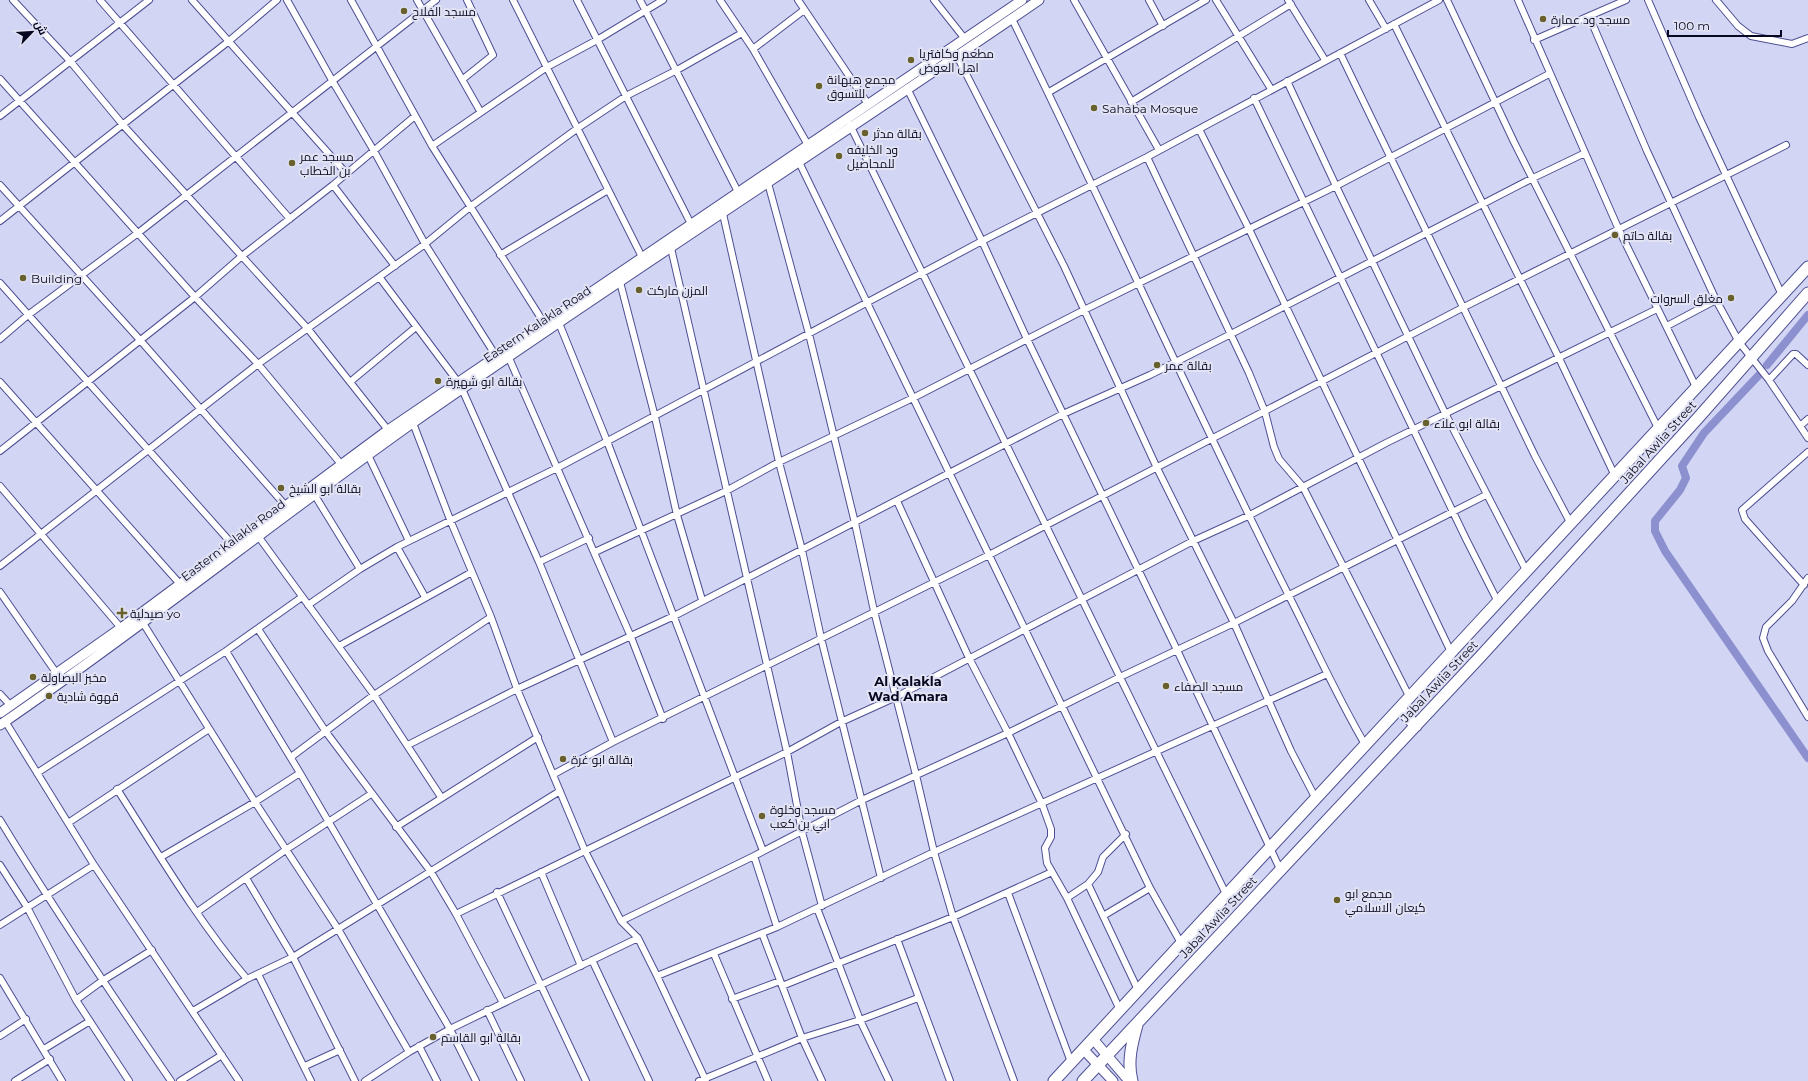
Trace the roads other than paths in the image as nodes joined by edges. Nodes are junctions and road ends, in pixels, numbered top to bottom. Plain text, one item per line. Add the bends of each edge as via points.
1 (13, 0) edge
2 (100, 0) edge
3 (149, 0) edge
4 (192, 0) edge
5 (277, 0) edge
6 (287, 0) edge
7 (351, 0) edge
8 (417, 0) edge
9 (436, 0) edge
10 (467, 0) edge
11 (513, 0) edge
12 (577, 0) edge
13 (640, 0) edge
14 (663, 0) edge
15 (720, 0) edge
16 (798, 0) edge
17 (934, 0) edge
18 (1022, 0) edge
19 (1039, 0) edge
20 (1074, 0) edge
21 (1148, 0) edge
22 (1206, 0) edge
23 (1216, 0) edge
24 (1368, 0) edge
25 (1439, 0) edge
26 (1447, 0) edge
27 (1518, 0) edge
28 (1626, 0) edge
29 (1648, 0) edge
30 (1716, 0) edge
31 (1290, 2) edge
32 (1011, 3) edge
33 (422, 10) junction
34 (804, 10) junction
35 (646, 11) junction
36 (1588, 16) junction
37 (1012, 19) junction
38 (119, 23) junction
39 (1394, 24) junction
40 (1163, 26) junction
41 (1386, 29) junction
42 (742, 33) junction
43 (1238, 35) junction
44 (1808, 38) edge
45 (965, 39) junction
46 (597, 40) junction
47 (1534, 40) junction
48 (229, 42) junction
49 (377, 47) junction
50 (753, 49) junction
51 (1340, 53) junction
52 (957, 56) junction
53 (1107, 58) junction
54 (1325, 60) junction
55 (70, 61) junction
56 (547, 67) junction
57 (677, 70) junction
58 (1549, 74) junction
59 (0, 79) edge
60 (463, 79) junction
61 (1287, 81) junction
62 (333, 82) junction
63 (174, 84) junction
64 (907, 88) junction
65 (1271, 89) junction
66 (1049, 92) junction
67 (626, 96) junction
68 (1254, 98) junction
69 (20, 100) junction
70 (1131, 102) junction
71 (1495, 102) junction
72 (868, 104) junction
73 (480, 111) junction
74 (292, 112) junction
75 (0, 116) edge
76 (415, 116) junction
77 (849, 122) junction
78 (123, 125) junction
79 (1445, 127) junction
80 (578, 128) junction
81 (1199, 128) junction
82 (808, 145) junction
83 (1786, 145) dead end
84 (432, 146) junction
85 (374, 150) junction
86 (1159, 150) junction
87 (1585, 153) junction
88 (236, 156) junction
89 (1391, 156) junction
90 (1147, 157) junction
91 (74, 162) junction
92 (799, 162) junction
93 (346, 172) junction
94 (1726, 177) junction
95 (1533, 178) junction
96 (768, 183) junction
97 (333, 184) junction
98 (0, 185) edge
99 (1092, 186) junction
100 (1336, 186) junction
101 (608, 190) junction
102 (738, 192) junction
103 (187, 194) junction
104 (1304, 202) junction
105 (1672, 202) junction
106 (1483, 205) junction
107 (18, 207) junction
108 (470, 207) junction
109 (723, 214) junction
110 (1037, 214) junction
111 (290, 219) junction
112 (0, 221) edge
113 (691, 224) junction
114 (1249, 229) junction
115 (1619, 230) junction
116 (138, 233) junction
117 (1428, 233) junction
118 (982, 241) junction
119 (425, 244) junction
120 (670, 248) junction
121 (500, 254) junction
122 (1572, 254) junction
123 (242, 256) junction
124 (1193, 256) junction
125 (642, 257) junction
126 (1374, 262) junction
127 (395, 266) junction
128 (1808, 267) edge
129 (923, 274) junction
130 (81, 275) junction
131 (380, 278) junction
132 (1340, 279) junction
133 (1520, 279) junction
134 (620, 282) junction
135 (0, 283) edge
136 (1139, 283) junction
137 (1808, 293) edge
138 (1782, 295) junction
139 (194, 296) junction
140 (1716, 300) junction
141 (866, 303) junction
142 (1286, 306) junction
143 (1464, 307) junction
144 (1657, 309) junction
145 (1084, 310) junction
146 (28, 315) junction
147 (544, 323) junction
148 (559, 323) junction
149 (1667, 326) junction
150 (416, 327) junction
151 (308, 329) junction
152 (1610, 332) junction
153 (809, 334) junction
154 (1231, 334) junction
155 (1409, 337) junction
156 (0, 339) edge
157 (1027, 339) junction
158 (140, 340) junction
159 (1739, 342) junction
160 (1377, 354) junction
161 (496, 356) junction
162 (1558, 356) junction
163 (1752, 357) junction
164 (509, 358) junction
165 (756, 361) junction
166 (1175, 362) junction
167 (258, 364) junction
168 (1808, 365) edge
169 (969, 370) junction
170 (1769, 380) junction
171 (0, 382) edge
172 (88, 382) junction
173 (350, 382) junction
174 (1322, 383) junction
175 (1502, 385) junction
176 (460, 386) junction
177 (1696, 387) junction
178 (1120, 388) junction
179 (704, 389) junction
180 (912, 398) junction
181 (201, 408) junction
182 (1265, 412) junction
183 (1445, 413) junction
184 (1063, 414) junction
185 (655, 417) junction
186 (1808, 419) edge
187 (35, 423) junction
188 (413, 423) junction
189 (1800, 426) junction
190 (1658, 428) junction
191 (1413, 429) junction
192 (388, 430) junction
193 (833, 437) junction
194 (1808, 438) edge
195 (1212, 440) junction
196 (607, 441) junction
197 (1006, 445) junction
198 (149, 450) junction
199 (0, 451) edge
200 (1808, 452) edge
201 (368, 455) junction
202 (1357, 458) junction
203 (779, 462) junction
204 (341, 464) junction
205 (559, 467) junction
206 (1157, 468) junction
207 (949, 475) junction
208 (1615, 476) junction
209 (0, 486) edge
210 (1302, 487) junction
211 (96, 490) junction
212 (726, 491) junction
213 (508, 492) junction
214 (314, 494) junction
215 (1486, 495) junction
216 (1102, 496) junction
217 (897, 501) junction
218 (285, 505) junction
219 (1453, 512) junction
220 (677, 515) junction
221 (1248, 516) junction
222 (451, 522) junction
223 (855, 523) junction
224 (1571, 524) junction
225 (1045, 526) junction
226 (641, 532) junction
227 (40, 534) junction
228 (258, 536) junction
229 (589, 538) junction
230 (1397, 540) junction
231 (409, 541) junction
232 (1193, 541) junction
233 (233, 545) junction
234 (397, 547) junction
235 (802, 550) junction
236 (595, 552) junction
237 (989, 555) junction
238 (539, 562) junction
239 (0, 566) edge
240 (1344, 567) junction
241 (360, 568) junction
242 (1137, 570) junction
243 (472, 572) junction
244 (1527, 572) junction
245 (746, 576) junction
246 (1808, 578) edge
247 (935, 582) junction
248 (180, 584) junction
249 (1804, 585) junction
250 (0, 592) edge
251 (1289, 595) junction
252 (302, 597) junction
253 (425, 597) junction
254 (702, 600) junction
255 (1082, 600) junction
256 (1498, 602) junction
257 (308, 605) junction
258 (874, 611) junction
259 (674, 616) junction
260 (491, 617) junction
261 (144, 622) junction
262 (1234, 623) junction
263 (121, 628) junction
264 (258, 629) junction
265 (1024, 629) junction
266 (631, 636) junction
267 (821, 638) junction
268 (339, 646) junction
269 (1177, 650) junction
270 (226, 651) junction
271 (1451, 652) junction
272 (969, 658) junction
273 (580, 660) junction
274 (766, 666) junction
275 (57, 674) junction
276 (1326, 674) junction
277 (1120, 676) junction
278 (180, 681) junction
279 (517, 689) junction
280 (0, 694) edge
281 (374, 695) junction
282 (705, 697) junction
283 (896, 697) junction
284 (1410, 698) junction
285 (1268, 701) junction
286 (11, 706) junction
287 (1062, 706) junction
288 (1400, 709) junction
289 (1808, 717) edge
290 (663, 719) junction
291 (2, 720) edge
292 (841, 722) junction
293 (1212, 725) junction
294 (1416, 726) junction
295 (209, 729) junction
296 (326, 732) junction
297 (1008, 733) junction
298 (538, 737) junction
299 (614, 742) junction
300 (408, 745) junction
301 (1366, 746) junction
302 (1156, 750) junction
303 (786, 752) junction
304 (291, 757) junction
305 (300, 773) junction
306 (37, 774) junction
307 (554, 774) junction
308 (916, 775) junction
309 (736, 777) junction
310 (1098, 778) junction
311 (117, 789) junction
312 (560, 791) junction
313 (371, 794) junction
314 (441, 797) junction
315 (1316, 799) junction
316 (862, 800) junction
317 (255, 802) junction
318 (1042, 804) junction
319 (0, 820) edge
320 (329, 822) junction
321 (68, 823) junction
322 (396, 827) junction
323 (802, 832) junction
324 (1126, 834) junction
325 (1270, 848) junction
326 (287, 849) junction
327 (586, 851) junction
328 (763, 851) junction
329 (934, 852) junction
330 (754, 856) junction
331 (161, 857) junction
332 (0, 864) edge
333 (94, 865) junction
334 (1280, 869) junction
335 (431, 872) junction
336 (541, 872) junction
337 (1052, 872) junction
338 (246, 878) junction
339 (881, 878) junction
340 (1088, 884) junction
341 (1150, 888) junction
342 (497, 892) junction
343 (1008, 893) junction
344 (1226, 894) junction
345 (46, 895) junction
346 (1067, 898) junction
347 (377, 905) junction
348 (27, 907) junction
349 (819, 907) junction
350 (197, 912) junction
351 (456, 914) junction
352 (1103, 916) junction
353 (953, 917) junction
354 (621, 921) junction
355 (0, 925) edge
356 (777, 927) junction
357 (338, 929) junction
358 (762, 933) junction
359 (638, 938) junction
360 (897, 939) junction
361 (1181, 943) junction
362 (152, 950) junction
363 (714, 954) junction
364 (293, 957) junction
365 (592, 960) junction
366 (837, 963) junction
367 (581, 966) junction
368 (258, 974) junction
369 (658, 976) junction
370 (0, 978) edge
371 (247, 979) junction
372 (102, 981) junction
373 (781, 983) junction
374 (541, 986) junction
375 (1138, 990) junction
376 (918, 998) junction
377 (732, 999) junction
378 (76, 1000) junction
379 (503, 1003) junction
380 (487, 1010) junction
381 (1120, 1010) junction
382 (193, 1011) junction
383 (26, 1019) junction
384 (860, 1020) junction
385 (90, 1021) junction
386 (1137, 1023) junction
387 (450, 1029) junction
388 (0, 1036) edge
389 (802, 1038) junction
390 (1093, 1039) junction
391 (419, 1046) junction
392 (44, 1049) junction
393 (1084, 1049) junction
394 (340, 1050) junction
395 (409, 1052) junction
396 (1108, 1054) junction
397 (222, 1055) junction
398 (757, 1058) junction
399 (50, 1059) junction
400 (1071, 1062) junction
401 (1099, 1065) junction
402 (305, 1066) junction
403 (374, 1079) edge
404 (703, 1080) edge
405 (15, 1081) edge
406 (62, 1081) edge
407 (129, 1081) edge
408 (171, 1081) edge
409 (180, 1081) edge
410 (239, 1081) edge
411 (311, 1081) edge
412 (355, 1081) edge
413 (365, 1081) edge
414 (437, 1081) edge
415 (476, 1081) edge
416 (521, 1081) edge
417 (586, 1081) edge
418 (649, 1081) edge
419 (768, 1081) edge
420 (822, 1081) edge
421 (889, 1081) edge
422 (950, 1081) edge
423 (1014, 1081) edge
424 (1054, 1081) edge
425 (1083, 1081) edge
426 (1114, 1081) edge
427 (1129, 1081) edge
428 (1132, 1081) edge

1 - 55 street
2 - 38 street
3 - 38 street
4 - 48 street
5 - 48 street
6 - 62 street
7 - 49 street
8 - 33 street
9 - 33 street
10 - 60 street via 493,55
11 - 56 street
12 - 46 street
13 - 35 street
14 - 35 street
15 - 42 street
16 - 34 street
17 - 45 street
18 - 32 street, Eastern Kalakla Road
19 - 37 street, Eastern Kalakla Road
20 - 53 street
21 - 40 street
22 - 40 street
23 - 43 street
24 - 41 street
25 - 39 street
26 - 71 street
27 - 47 street
28 - 36 street
29 - 94 street
30 - 44 street via 1738,26 1751,36 1792,44
31 - 43 street
31 - 54 street
32 - 45 street, Eastern Kalakla Road
33 - 49 street
33 - 60 street
34 - 50 street
34 - 72 street
35 - 46 street
35 - 57 street
36 - 47 street
36 - 105 street via 1628,110
37 - 52 street, Eastern Kalakla Road
37 - 66 street
38 - 55 street
38 - 63 street
39 - 41 street
39 - 79 street
40 - 53 street
41 - 51 street
42 - 50 street
42 - 57 street
43 - 65 street
43 - 70 street
45 - 72 street, Eastern Kalakla Road
46 - 56 street
46 - 67 street
47 - 58 street
48 - 63 street
48 - 74 street
49 - 62 street
49 - 76 street
50 - 82 street
51 - 54 street
51 - 89 street
52 - 64 street, Eastern Kalakla Road
52 - 110 street
53 - 66 street
53 - 70 street
54 - 61 street
55 - 69 street
55 - 78 street
56 - 73 street
56 - 80 street
57 - 67 street
57 - 102 street
58 - 71 street
58 - 87 street
59 - 69 street
60 - 73 street
61 - 65 street
61 - 100 street
62 - 74 street
62 - 85 street
63 - 78 street
63 - 88 street
64 - 77 street, Eastern Kalakla Road
64 - 118 street
65 - 68 street
66 - 99 street
67 - 80 street
67 - 113 street
68 - 81 street
68 - 104 street
69 - 75 street
69 - 91 street
70 - 86 street
71 - 79 street
71 - 95 street
72 - 77 street, Eastern Kalakla Road
73 - 84 street
74 - 88 street
74 - 93 street
76 - 84 street
76 - 85 street
77 - 82 street, Eastern Kalakla Road
77 - 92 street, Eastern Kalakla Road
77 - 129 street
78 - 91 street
78 - 103 street
79 - 89 street
79 - 106 street
80 - 101 street
80 - 108 street
81 - 86 street
81 - 114 street
82 - 102 street, Eastern Kalakla Road
83 - 94 street
84 - 108 street
85 - 93 street
85 - 119 street
86 - 90 street
87 - 95 street
87 - 115 street
88 - 103 street
88 - 111 street
89 - 100 street
89 - 117 street
90 - 99 street
90 - 124 street
91 - 107 street
91 - 116 street
92 - 96 street, Eastern Kalakla Road
92 - 141 street
93 - 97 street
94 - 105 street
94 - 138 street
95 - 106 street
95 - 122 street
96 - 109 street, Eastern Kalakla Road
96 - 153 street
97 - 111 street
97 - 127 street
98 - 107 street
99 - 110 street
99 - 136 street
100 - 104 street
100 - 126 street
101 - 121 street
101 - 125 street
102 - 113 street, Eastern Kalakla Road
103 - 116 street
103 - 123 street
104 - 114 street
104 - 132 street
105 - 115 street
105 - 140 street
106 - 117 street
106 - 133 street
107 - 112 street
107 - 130 street
108 - 119 street
108 - 121 street
109 - 120 street, Eastern Kalakla Road
109 - 165 street
110 - 118 street
110 - 145 street
111 - 123 street
113 - 125 street, Eastern Kalakla Road
114 - 124 street
114 - 142 street
115 - 122 street
115 - 144 street
116 - 130 street
116 - 139 street
117 - 126 street
117 - 143 street
118 - 129 street
118 - 157 street
119 - 127 street
119 - 161 street
120 - 134 street, Eastern Kalakla Road
120 - 179 street
121 - 147 street
122 - 133 street
122 - 152 street
123 - 139 street
123 - 151 street
124 - 136 street
124 - 154 street
125 - 147 street, Eastern Kalakla Road
126 - 132 street
126 - 155 street
127 - 131 street
128 - 138 highway, Jabal Awlia Street
129 - 141 street
129 - 169 street
130 - 146 street
130 - 158 street
131 - 150 street
131 - 151 street
132 - 142 street
132 - 160 street
133 - 143 street
133 - 162 street
134 - 148 street, Eastern Kalakla Road
134 - 185 street
135 - 146 street
136 - 145 street
136 - 166 street
137 - 163 highway, Jabal Awlia Street
138 - 159 highway, Jabal Awlia Street
139 - 158 street
139 - 167 street
140 - 149 street
140 - 159 street
141 - 153 street
141 - 180 street
142 - 154 street
142 - 174 street
143 - 155 street
143 - 175 street
144 - 149 street
144 - 152 street
145 - 157 street
145 - 178 street
146 - 156 street
146 - 172 street
147 - 161 street, Eastern Kalakla Road
148 - 164 street, Eastern Kalakla Road
148 - 196 street
149 - 177 street
150 - 173 street
150 - 176 street
151 - 167 street
151 - 173 street
152 - 162 street
152 - 190 street
153 - 165 street
153 - 193 street
154 - 166 street
154 - 182 street
155 - 160 street
155 - 183 street
157 - 169 street
157 - 184 street
158 - 172 street
158 - 181 street
159 - 163 street
159 - 177 highway, Jabal Awlia Street
160 - 174 street
160 - 191 street
161 - 176 street, Eastern Kalakla Road
162 - 175 street
162 - 208 street
163 - 170 street
163 - 294 highway, Jabal Awlia Street
164 - 176 street, Eastern Kalakla Road
164 - 205 street
165 - 179 street
165 - 203 street
166 - 178 street
166 - 195 street
167 - 181 street
167 - 204 street
168 - 170 street via 1796,354 1792,354
169 - 180 street
169 - 197 street
170 - 189 street
171 - 187 street
172 - 187 street
172 - 198 street
173 - 192 street
174 - 182 street
174 - 202 street
175 - 183 street
175 - 224 street via 1534,456
176 - 188 street, Eastern Kalakla Road
176 - 192 street, Eastern Kalakla Road
176 - 213 street
177 - 190 highway, Jabal Awlia Street
178 - 184 street
178 - 206 street
179 - 185 street
179 - 212 street
180 - 193 street
180 - 207 street
181 - 198 street
181 - 218 street
182 - 195 street
182 - 210 street via 1279,459
183 - 191 street
183 - 215 street
184 - 197 street
184 - 216 street
185 - 196 street
185 - 220 street
186 - 189 street
187 - 199 street
187 - 211 street
188 - 201 street, Eastern Kalakla Road
188 - 222 street
189 - 194 street
190 - 208 highway, Jabal Awlia Street
191 - 202 street
191 - 219 street
192 - 204 street, Eastern Kalakla Road
193 - 203 street
193 - 223 street
195 - 206 street
195 - 221 street
196 - 205 street
196 - 226 street
197 - 207 street
197 - 225 street
198 - 211 street
198 - 233 street
200 - 249 street via 1742,510 1745,518
201 - 214 street, Eastern Kalakla Road
201 - 231 street
202 - 210 street
202 - 230 street
203 - 212 street
203 - 235 street
204 - 218 street, Eastern Kalakla Road
205 - 213 street
205 - 229 street
206 - 216 street
206 - 232 street
207 - 217 street
207 - 237 street
208 - 224 highway, Jabal Awlia Street
209 - 227 street
210 - 221 street
210 - 240 street
211 - 227 street
211 - 248 street
212 - 220 street
212 - 245 street
213 - 222 street
213 - 238 street
214 - 228 street, Eastern Kalakla Road
214 - 241 street
215 - 219 street
215 - 244 street
216 - 225 street
216 - 242 street
217 - 223 street
217 - 247 street
218 - 233 street, Eastern Kalakla Road
219 - 230 street
219 - 256 street
220 - 226 street
220 - 254 street
221 - 232 street
221 - 251 street
222 - 231 street
222 - 243 street
223 - 235 street
223 - 258 street
224 - 244 highway, Jabal Awlia Street
225 - 237 street
225 - 255 street
226 - 236 street
226 - 259 street
227 - 239 street
227 - 263 street
228 - 252 street
228 - 261 street, Eastern Kalakla Road
229 - 236 street
229 - 238 street
230 - 240 street
230 - 271 street
231 - 234 street
232 - 242 street
232 - 262 street
233 - 248 street, Eastern Kalakla Road
234 - 241 street
234 - 253 street
235 - 245 street
235 - 267 street
236 - 266 street
237 - 247 street
237 - 265 street
238 - 273 street
240 - 251 street
240 - 284 street
241 - 257 street
242 - 255 street
242 - 269 street
243 - 253 street
243 - 260 street
244 - 256 highway, Jabal Awlia Street
245 - 254 street
245 - 274 street
246 - 249 street
247 - 258 street
247 - 272 street
248 - 263 street, Eastern Kalakla Road
249 - 289 street via 1766,628 1763,638 1768,652
250 - 275 street
251 - 262 street
251 - 276 street
252 - 257 street
252 - 264 street
253 - 268 street
254 - 259 street
255 - 265 street
255 - 277 street
256 - 271 highway, Jabal Awlia Street
257 - 268 street
258 - 267 street
258 - 283 street
259 - 266 street
259 - 282 street
260 - 279 street
260 - 281 street
261 - 278 street
261 - 291 street, Eastern Kalakla Road
262 - 269 street
262 - 285 street
263 - 275 street, Eastern Kalakla Road
264 - 270 street
264 - 296 street
265 - 272 street
265 - 287 street
266 - 273 street
266 - 290 street
267 - 274 street
267 - 292 street
268 - 281 street
269 - 277 street
269 - 293 street
270 - 278 street
270 - 304 street
271 - 284 highway, Jabal Awlia Street
272 - 283 street
272 - 297 street
273 - 279 street
273 - 299 street
274 - 282 street
274 - 303 street
275 - 286 street, Eastern Kalakla Road
276 - 285 street
276 - 301 street
277 - 287 street
277 - 302 street
278 - 295 street
278 - 306 street
279 - 298 street
279 - 300 street
280 - 286 street
281 - 296 street
281 - 300 street
282 - 290 street
282 - 309 street
283 - 292 street
283 - 308 street
284 - 288 highway, Jabal Awlia Street
285 - 293 street
285 - 315 street
286 - 291 street, Eastern Kalakla Road
287 - 297 street
287 - 310 street
288 - 294 highway
288 - 301 highway, Jabal Awlia Street
290 - 299 street
291 - 306 street
292 - 303 street
292 - 316 street
293 - 302 street
293 - 325 street
294 - 334 highway, Jabal Awlia Street
295 - 311 street
295 - 317 street
296 - 304 street
296 - 313 street
297 - 308 street
297 - 318 street
298 - 307 street
298 - 314 street
299 - 307 street
300 - 314 street
301 - 315 highway, Jabal Awlia Street
302 - 310 street
302 - 344 street
303 - 309 street
303 - 323 street
304 - 305 street
305 - 317 street
305 - 320 street
306 - 321 street
307 - 312 street
308 - 316 street
308 - 329 street
309 - 327 street
309 - 328 street
310 - 318 street
310 - 324 street
311 - 321 street
311 - 331 street
312 - 327 street
312 - 335 street
313 - 320 street
313 - 322 street
314 - 322 street
315 - 325 highway, Jabal Awlia Street
316 - 323 street
316 - 339 street
317 - 326 street
317 - 331 street
318 - 329 street
318 - 337 street via 1051,829 1052,837 1045,848 1045,853
319 - 345 street
320 - 326 street
320 - 347 street
321 - 333 street
322 - 335 street
323 - 328 street
323 - 349 street
324 - 340 street via 1103,857 1098,872
324 - 341 street
325 - 334 street
325 - 344 highway, Jabal Awlia Street
326 - 338 street
326 - 357 street
327 - 336 street
327 - 354 street
328 - 330 street
329 - 339 street
329 - 353 street
330 - 354 street
330 - 356 street
331 - 350 street
332 - 348 street
333 - 345 street
333 - 362 street
334 - 386 highway, Jabal Awlia Street
335 - 347 street
335 - 351 street
336 - 342 street
336 - 367 street
337 - 343 street
337 - 346 street
338 - 350 street
338 - 364 street
339 - 349 street
340 - 346 street
340 - 352 street
341 - 352 street
341 - 361 street
342 - 351 street
342 - 374 street
343 - 353 street
343 - 400 street
344 - 361 highway, Jabal Awlia Street
345 - 348 street
345 - 372 street
346 - 381 street
347 - 357 street
347 - 387 street
348 - 355 street
348 - 378 street
349 - 356 street
349 - 366 street
350 - 371 street
351 - 379 street
352 - 375 street
353 - 360 street
353 - 423 street
354 - 359 street
356 - 358 street
357 - 364 street
357 - 395 street
358 - 363 street
358 - 373 street
359 - 365 street
359 - 369 street
360 - 366 street
360 - 376 street
361 - 375 highway, Jabal Awlia Street
362 - 372 street
362 - 382 street
363 - 369 street
363 - 377 street
364 - 368 street
364 - 394 street
365 - 367 street
365 - 418 street
366 - 373 street
366 - 384 street
367 - 374 street
368 - 371 street
368 - 402 street
369 - 404 street
370 - 383 street
371 - 382 street
372 - 378 street
372 - 408 street
373 - 377 street
373 - 389 street
374 - 379 street
374 - 417 street
375 - 381 highway, Jabal Awlia Street
376 - 384 street
376 - 422 street
377 - 398 street
378 - 385 street
379 - 380 street
380 - 387 street
380 - 416 street
381 - 390 highway, Jabal Awlia Street
382 - 397 street
383 - 388 street
383 - 392 street
384 - 389 street
384 - 421 street
385 - 392 street
385 - 407 street
386 - 396 highway, Jabal Awlia Street
386 - 428 highway via 1131,1048
387 - 391 street
387 - 415 street
389 - 398 street
389 - 420 street
390 - 393 highway, Jabal Awlia Street
390 - 396 street
391 - 395 street
391 - 414 street
392 - 399 street
393 - 400 highway, Jabal Awlia Street
393 - 401 street
394 - 402 street
394 - 412 street
395 - 403 street
396 - 401 highway, Jabal Awlia Street
396 - 427 street
397 - 409 street
397 - 410 street
398 - 404 street
398 - 419 street
399 - 405 street
399 - 406 street
400 - 424 highway
401 - 425 highway, Jabal Awlia Street
401 - 426 street
402 - 411 street
403 - 413 street

